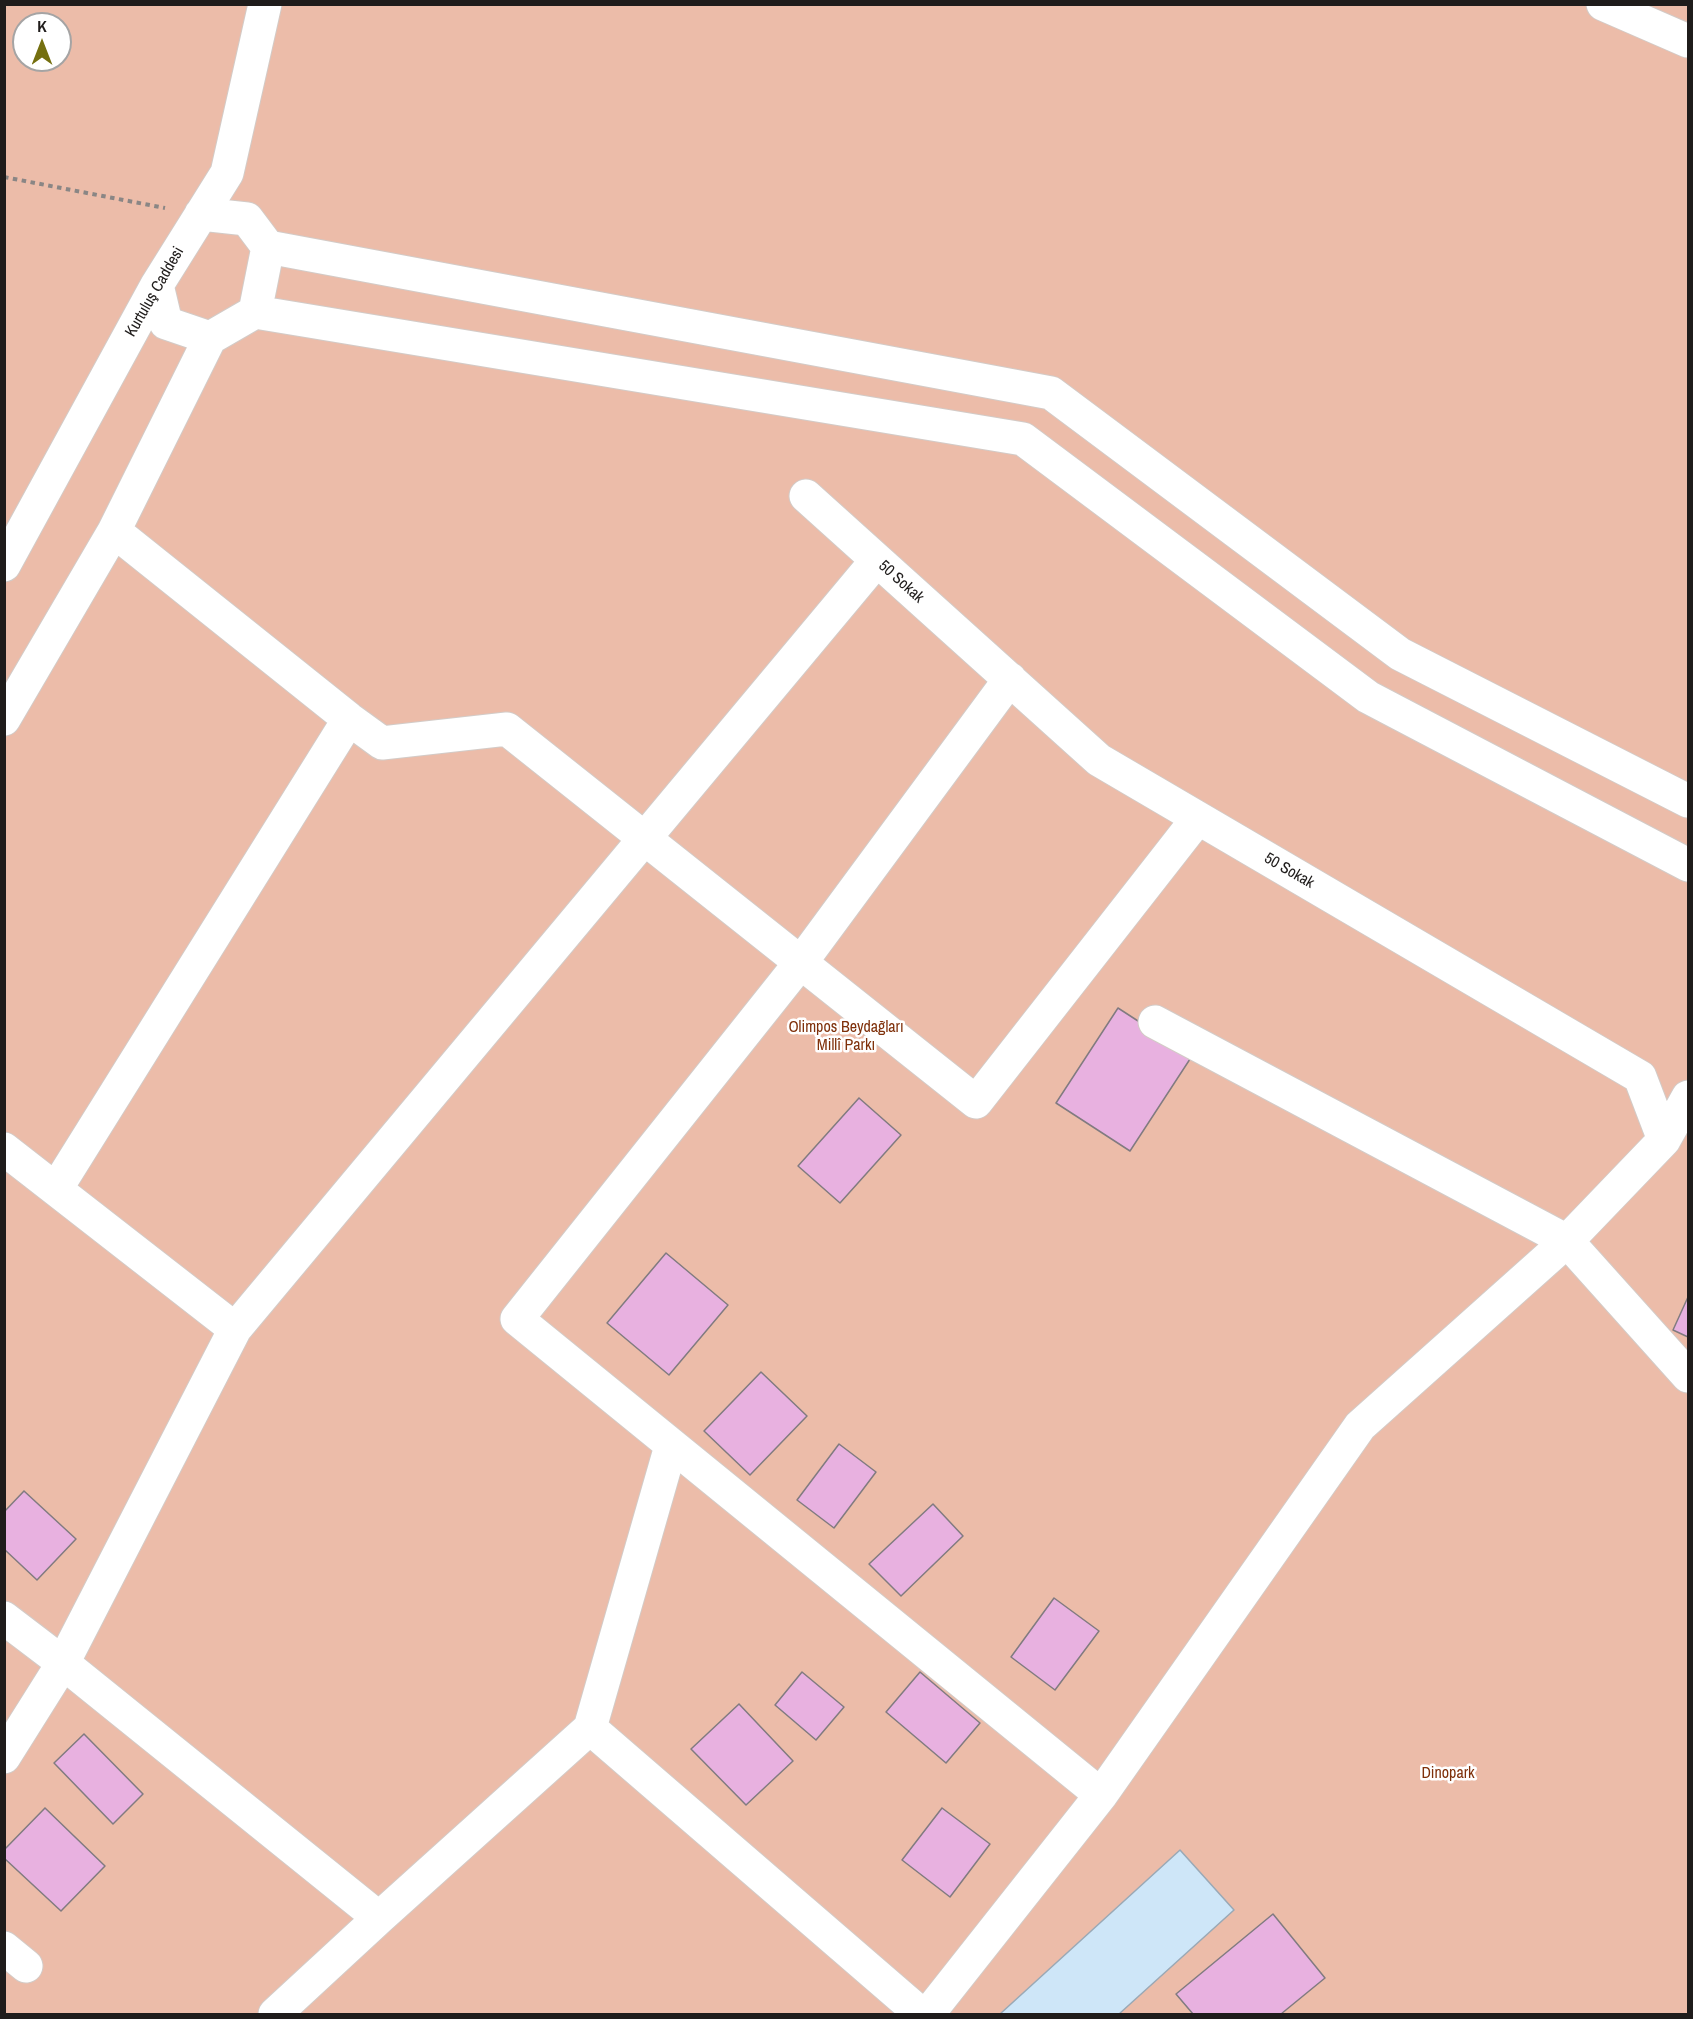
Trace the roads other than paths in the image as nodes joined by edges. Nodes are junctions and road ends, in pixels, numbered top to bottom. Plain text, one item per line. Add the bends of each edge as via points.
1 (265, 4) edge
2 (1603, 4) edge
3 (1689, 41) edge
4 (227, 173) junction
5 (201, 214) junction
6 (247, 219) junction
7 (268, 247) junction
8 (157, 285) junction
9 (255, 312) junction
10 (210, 339) junction
11 (806, 496) dead end
12 (114, 531) junction
13 (877, 560) junction
14 (4, 565) edge
15 (1010, 679) junction
16 (4, 719) edge
17 (349, 719) junction
18 (1689, 801) edge
19 (1198, 818) junction
20 (644, 839) junction
21 (1689, 865) edge
22 (801, 963) junction
23 (1155, 1022) dead end
24 (1689, 1097) edge
25 (1664, 1140) junction
26 (4, 1149) edge
27 (56, 1189) junction
28 (1567, 1241) junction
29 (235, 1329) junction
30 (1689, 1376) edge
31 (671, 1446) junction
32 (4, 1618) edge
33 (63, 1663) junction
34 (591, 1728) junction
35 (4, 1757) edge
36 (1101, 1795) junction
37 (378, 1918) junction
38 (275, 2014) edge
39 (921, 2014) edge
40 (928, 2014) edge

1 - 4 street, Kurtuluş Caddesi
2 - 3 street
4 - 5 street, Kurtuluş Caddesi
4 - 6 street
5 - 6 street
5 - 8 street, Kurtuluş Caddesi
6 - 7 street
7 - 9 street
7 - 18 street via 1052,393 1400,654
8 - 10 street via 166,323
8 - 14 street, Kurtuluş Caddesi
9 - 10 street
9 - 21 street via 1023,439 1368,696
10 - 12 street
11 - 13 street, 50 Sokak
12 - 16 street
12 - 17 street
13 - 15 street, 50 Sokak
13 - 20 street
15 - 19 street, 50 Sokak via 1099,760
15 - 22 street
17 - 20 street via 382,743 507,729
17 - 27 street
19 - 22 street via 975,1102
19 - 25 street, 50 Sokak via 1640,1077
20 - 22 street
20 - 29 street
22 - 31 street via 517,1319
23 - 28 street
24 - 25 street
25 - 28 street
26 - 27 street
27 - 29 street
28 - 30 street
28 - 36 street via 1360,1426
29 - 33 street
31 - 34 street
31 - 36 street
32 - 33 street
33 - 35 street
33 - 37 street
34 - 37 street
34 - 39 street
36 - 40 street
37 - 38 street

